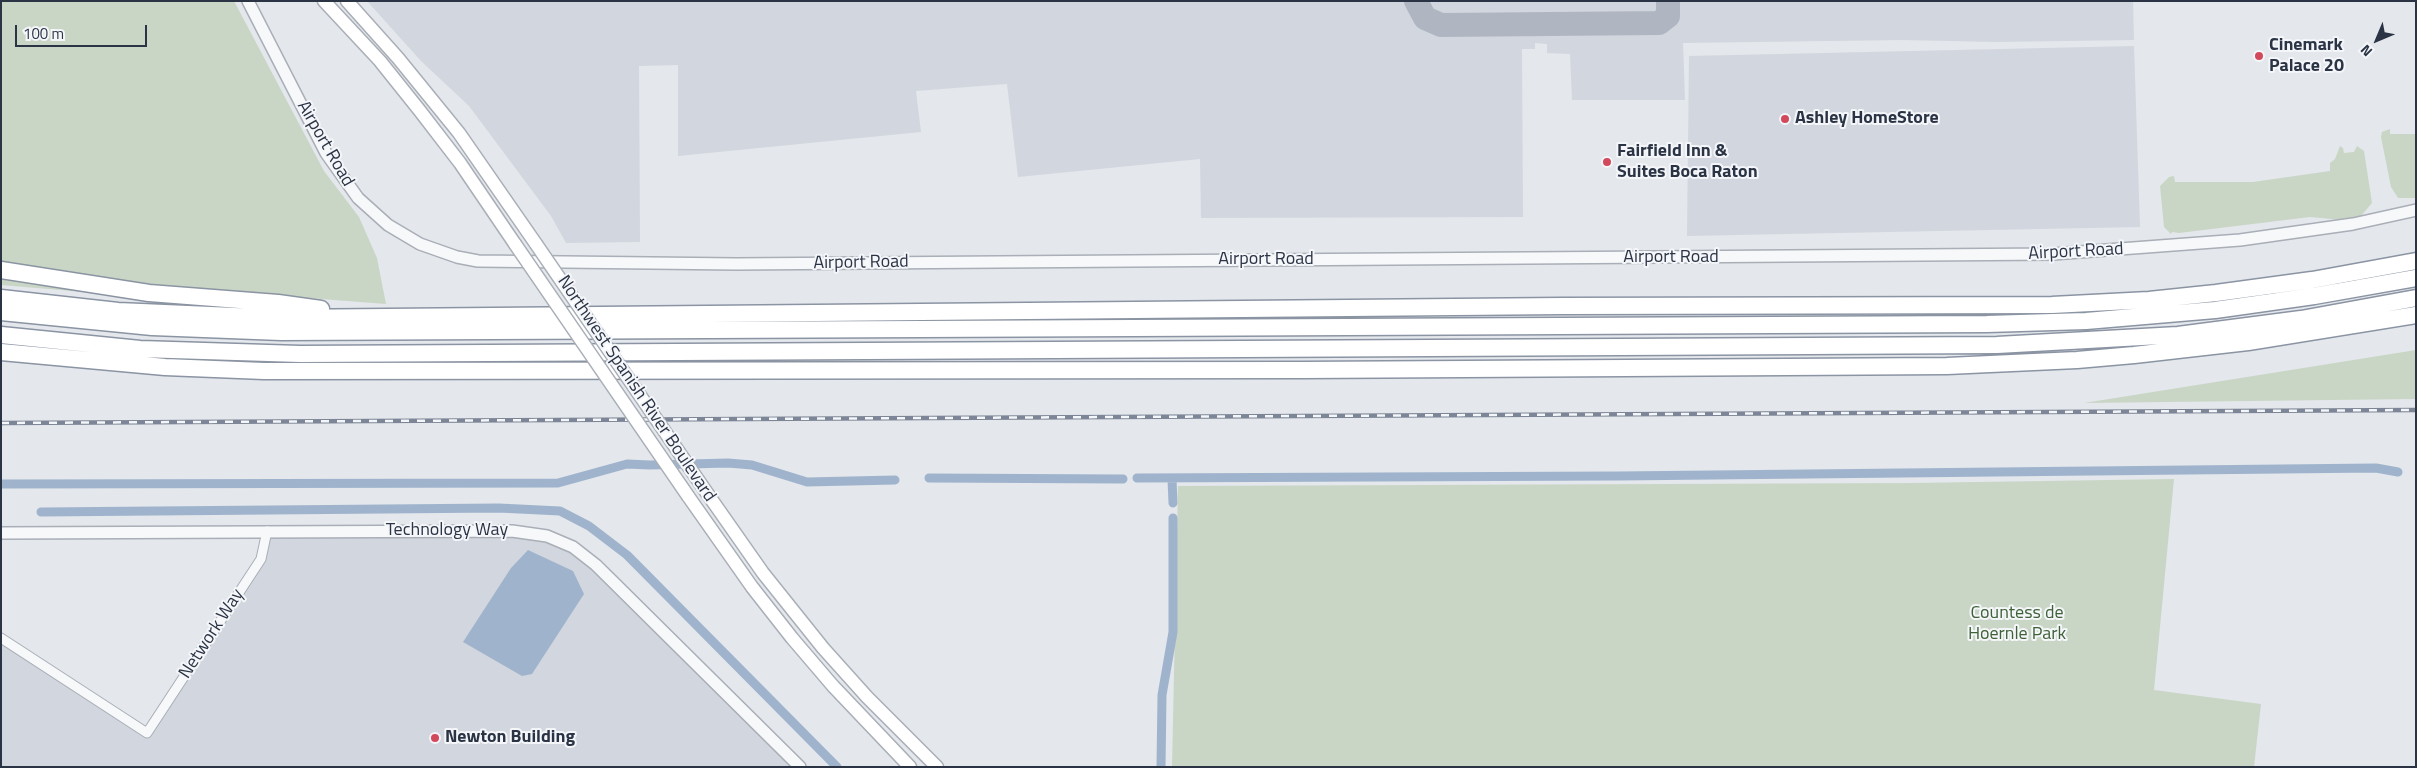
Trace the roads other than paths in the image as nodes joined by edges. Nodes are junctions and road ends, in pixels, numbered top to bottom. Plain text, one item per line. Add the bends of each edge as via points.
1 (248, 1) edge
2 (324, 1) edge
3 (347, 1) edge
4 (2416, 210) edge
5 (2416, 261) edge
6 (1, 270) edge
7 (2416, 278) edge
8 (1, 298) edge
9 (2416, 298) edge
10 (1562, 306) junction
11 (1, 312) edge
12 (2416, 315) edge
13 (376, 316) junction
14 (1409, 328) junction
15 (1, 335) edge
16 (1177, 349) junction
17 (1, 352) edge
18 (1304, 370) junction
19 (267, 530) junction
20 (1, 533) edge
21 (1, 638) edge
22 (800, 767) edge
23 (910, 767) edge
24 (937, 767) edge

1 - 4 street, Airport Road via 326,153 358,198 388,225 420,244 478,262 736,264 2053,254 2240,240 2353,224
2 - 23 main road, Northwest Spanish River Boulevard, bridge via 415,105 460,163 748,581 792,638
3 - 24 main road, Northwest Spanish River Boulevard, bridge via 454,127 763,573 867,697
5 - 10 highway via 2280,285 2120,302 2052,305
6 - 13 highway via 149,293 278,303
7 - 14 highway via 2215,310 2052,323
8 - 13 highway via 118,311 208,316
9 - 16 highway via 2230,329 2094,341 1997,345
10 - 13 highway
10 - 14 highway
11 - 14 highway via 143,326 265,332
12 - 18 highway via 2248,342 2077,360 1929,366
15 - 16 highway via 106,347 236,354
16 - 18 highway
17 - 18 highway via 165,367 264,371
19 - 20 street, Technology Way
19 - 21 street, Network Way via 261,559 147,733
19 - 22 street, Technology Way via 520,531 565,542 608,576

